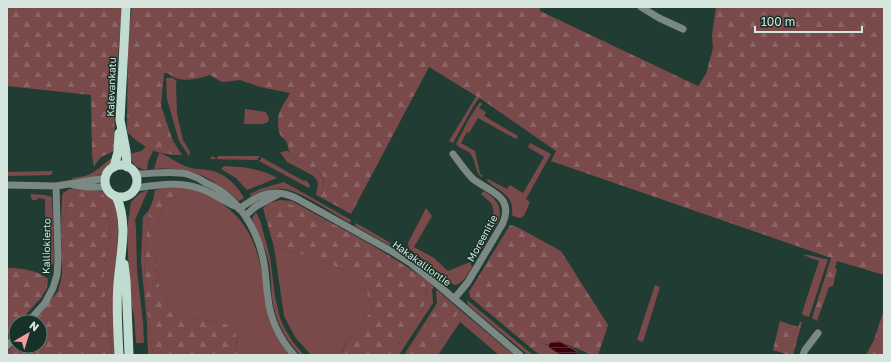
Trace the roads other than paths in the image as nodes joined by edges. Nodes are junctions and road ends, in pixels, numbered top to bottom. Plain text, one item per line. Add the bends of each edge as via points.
1 (126, 7) edge
2 (641, 7) edge
3 (683, 29) dead end
4 (120, 120) junction
5 (453, 154) dead end
6 (114, 167) junction
7 (127, 167) junction
8 (136, 174) junction
9 (106, 183) junction
10 (7, 185) edge
11 (56, 186) junction
12 (136, 188) junction
13 (280, 193) junction
14 (116, 196) junction
15 (127, 196) junction
16 (238, 208) junction
17 (245, 216) junction
18 (122, 227) junction
19 (122, 249) junction
20 (454, 299) junction
21 (35, 314) edge
22 (818, 333) dead end
23 (118, 355) edge
24 (129, 355) edge
25 (294, 355) edge
26 (520, 355) edge
27 (803, 355) edge

1 - 4 main road, Kalevankatu
2 - 3 street
4 - 6 main road
4 - 7 main road, Kalevankatu
5 - 20 street, Moreenitie via 473,178 498,194 506,208 503,223 468,282
6 - 7 main road
6 - 9 main road via 109,172
7 - 8 main road
8 - 12 main road
8 - 16 street via 188,174 216,188
9 - 11 street
9 - 14 main road via 110,193
10 - 11 street
11 - 21 street, Kalliokierto via 57,275 45,303
12 - 15 main road
12 - 16 street via 187,185 202,189
13 - 16 street, Hakakalliontie via 261,195
13 - 17 street via 255,207
13 - 20 street, Hakakalliontie via 296,198 393,252
14 - 15 main road
14 - 18 main road via 121,210
15 - 18 main road
16 - 17 street
17 - 25 street via 262,253 273,320
18 - 19 main road
19 - 23 main road via 117,308
19 - 24 main road
20 - 26 street, Hakakalliontie
22 - 27 street

